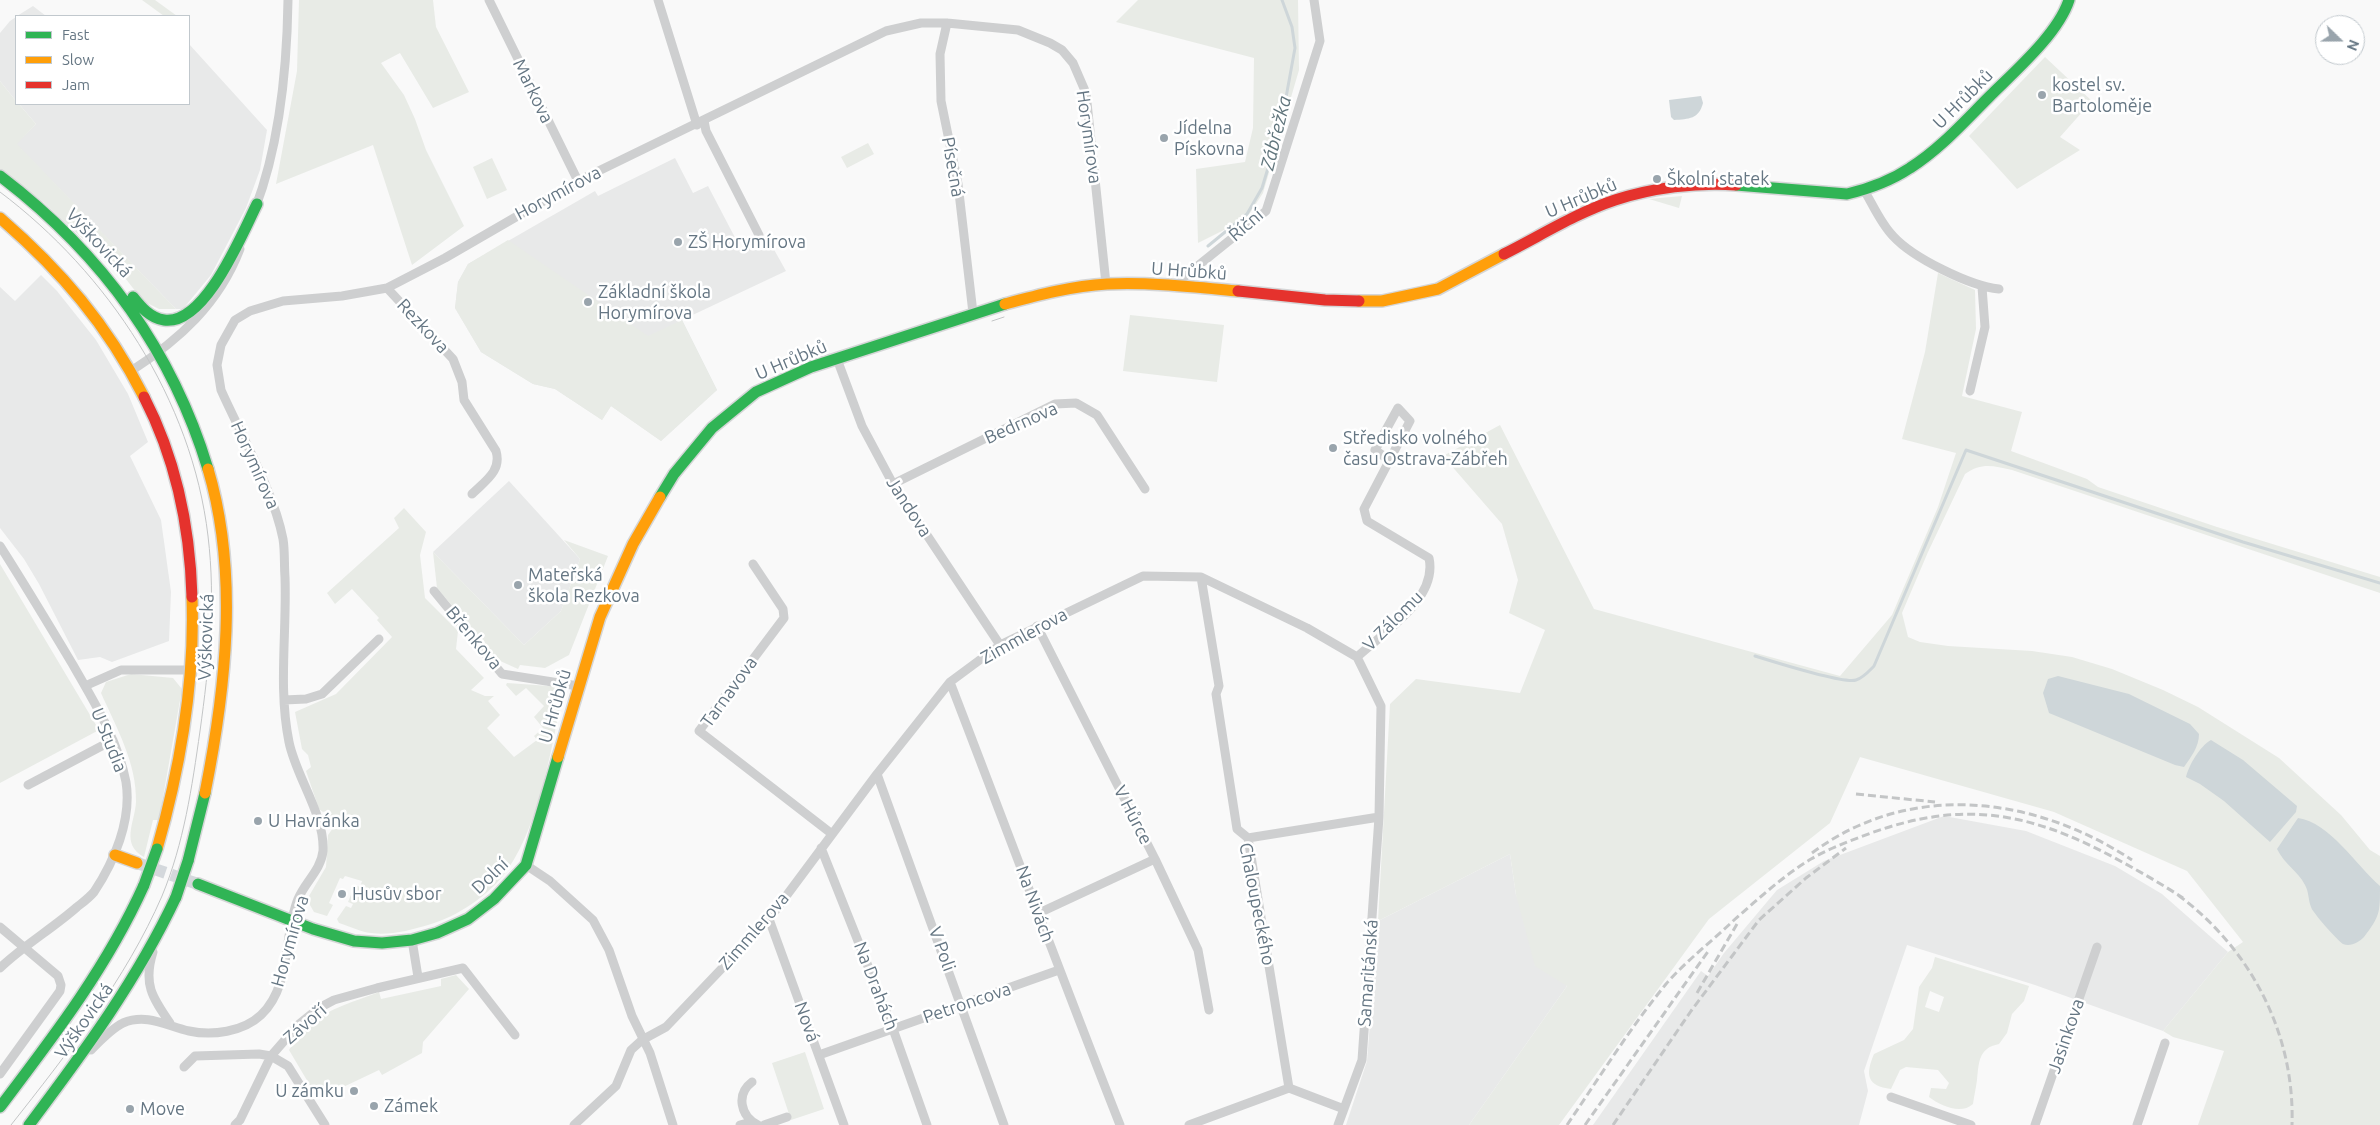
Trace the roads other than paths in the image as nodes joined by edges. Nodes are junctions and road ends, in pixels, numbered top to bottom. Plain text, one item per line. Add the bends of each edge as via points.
1 (288, 0) edge
2 (489, 0) edge
3 (658, 0) edge
4 (1314, 0) edge
5 (2069, 0) edge
6 (947, 23) junction
7 (700, 123) junction
8 (0, 176) edge
9 (578, 181) junction
10 (1864, 190) junction
11 (257, 204) junction
12 (0, 218) edge
13 (759, 235) dead end
14 (97, 264) junction
15 (1106, 284) junction
16 (1174, 285) junction
17 (1982, 287) junction
18 (387, 288) junction
19 (1999, 289) dead end
20 (973, 313) junction
21 (160, 352) junction
22 (837, 358) junction
23 (131, 371) junction
24 (1970, 391) dead end
25 (1389, 460) junction
26 (893, 484) junction
27 (1145, 489) dead end
28 (472, 494) dead end
29 (0, 546) edge
30 (753, 564) dead end
31 (1201, 577) junction
32 (434, 591) dead end
33 (1037, 626) junction
34 (379, 638) dead end
35 (1000, 645) junction
36 (1356, 657) junction
37 (190, 670) junction
38 (950, 682) junction
39 (85, 686) junction
40 (578, 686) junction
41 (284, 700) junction
42 (113, 740) junction
43 (877, 774) junction
44 (28, 785) dead end
45 (1379, 817) junction
46 (832, 834) junction
47 (1248, 838) junction
48 (821, 848) junction
49 (115, 855) junction
50 (1155, 859) junction
51 (136, 863) tunnel mouth
52 (526, 866) junction
53 (198, 884) tunnel mouth
54 (1039, 913) junction
55 (769, 919) junction
56 (292, 920) junction
57 (0, 927) edge
58 (158, 936) junction
59 (412, 940) junction
60 (23, 946) junction
61 (2097, 947) dead end
62 (0, 968) edge
63 (1059, 970) junction
64 (418, 977) junction
65 (963, 1006) junction
66 (1209, 1010) dead end
67 (170, 1023) junction
68 (892, 1029) junction
69 (515, 1035) dead end
70 (642, 1040) junction
71 (2165, 1043) dead end
72 (819, 1055) junction
73 (271, 1056) junction
74 (184, 1067) dead end
75 (70, 1072) junction
76 (0, 1074) edge
77 (752, 1082) dead end
78 (1289, 1088) junction
79 (1890, 1097) dead end
80 (0, 1107) edge
81 (1344, 1109) junction
82 (1942, 1115) junction
83 (787, 1117) dead end
84 (754, 1123) edge
85 (29, 1125) edge
86 (235, 1125) edge
87 (325, 1125) edge
88 (574, 1125) edge
89 (673, 1125) edge
90 (740, 1125) edge
91 (764, 1125) edge
92 (844, 1125) edge
93 (927, 1125) edge
94 (1004, 1125) edge
95 (1120, 1125) edge
96 (1189, 1125) edge
97 (1338, 1125) edge
98 (1939, 1125) edge
99 (1972, 1125) edge
100 (2035, 1125) edge
101 (2138, 1125) edge

1 - 11 street via 283,82 274,139
2 - 9 street, Markova
3 - 7 street
4 - 16 street, Říční via 1320,41 1266,211
5 - 10 street, U Hrůbků via 2066,10 2034,51 1938,148 1909,169
6 - 7 street, Horymírova via 920,23 886,31
6 - 15 street, Horymírova via 1018,30 1062,50 1073,63 1086,93
6 - 20 street, Písečná via 940,54 941,101 958,184
7 - 9 street, Horymírova
7 - 13 street
8 - 14 street, Výškovická via 61,226
9 - 18 street, Horymírova
10 - 16 street, U Hrůbků via 1828,194 1732,185 1677,186 1615,200 1584,212 1438,289 1382,301 1325,300
10 - 17 street via 1892,236 1923,259
11 - 14 street via 218,277 193,309 182,317 164,320 148,313
11 - 21 street via 234,265 217,296
12 - 23 street, Výškovická via 42,254 80,296 101,321
14 - 21 street, Výškovická via 130,305
15 - 16 street, U Hrůbků
15 - 20 street, U Hrůbků via 1051,292
17 - 19 street
17 - 24 street via 1985,327
18 - 28 street, Rezkova via 454,359 464,400 496,450 498,458 494,472
18 - 41 street, Horymírova via 264,306 235,320 221,345 217,365 221,390 277,512 283,541 286,595
20 - 22 street, U Hrůbků
21 - 23 street
21 - 58 street, Výškovická, bridge via 189,416 211,480 220,528 226,599 225,658 216,735 202,807 176,897
22 - 26 street, Jandova via 862,426
22 - 40 street, U Hrůbků via 756,392 712,428 674,474 633,544 600,617
23 - 37 street, Výškovická via 165,446 181,504 192,585
25 - 25 street, V Zálomu via 1375,450 1398,408 1410,421
25 - 36 street, V Zálomu via 1364,509 1367,521 1430,558 1432,570 1428,586 1419,600
26 - 27 street, Bedrnova via 1055,404 1076,403 1097,416
26 - 35 street, Jandova
29 - 39 street, U Studia
30 - 46 street, Tarnavova via 783,609 784,618 699,731
31 - 33 street, Zimmlerova via 1143,576
31 - 36 street, Zimmlerova via 1307,628
31 - 47 street, Chaloupeckého via 1237,829
32 - 40 street, Břenkova via 502,674
33 - 35 street, Zimmlerova
33 - 50 street, V Hůrce
34 - 41 street via 322,694
35 - 38 street, Zimmlerova
36 - 45 street via 1381,706
37 - 39 street, U Studia via 121,670
37 - 80 street, Výškovická, bridge via 174,779 156,849 129,920 98,972
38 - 43 street, Zimmlerova
38 - 54 street, Na Nivách
39 - 42 street, U Studia
40 - 52 street, U Hrůbků
41 - 56 street, Horymírova via 289,744 322,838 320,863 298,898
42 - 44 street
42 - 49 street, U Studia via 127,796
43 - 46 street, Zimmlerova
43 - 65 street, V Poli
45 - 47 street
45 - 81 street, Samaritánská via 1362,1060
46 - 48 street, Zimmlerova
47 - 78 street, Chaloupeckého
48 - 55 street, Zimmlerova
48 - 68 street, Na Drahách
49 - 51 street
49 - 60 street, U Studia via 93,894 59,924
50 - 54 street
50 - 66 street, V Hůrce via 1198,950
52 - 59 street, Dolní via 494,899 468,919
52 - 70 street, Dolní via 550,881 593,920 609,950
53 - 56 street, Dolní
54 - 63 street, Na Nivách
55 - 70 street, Zimmlerova via 666,1027
55 - 72 street, Nová
56 - 59 street, Dolní via 354,941
56 - 67 street, Horymírova via 279,984 263,1014 243,1027 228,1031 189,1031
57 - 60 street
58 - 67 street via 148,970 152,996
58 - 75 street, Výškovická via 119,1002
59 - 64 street
60 - 62 street, U Studia
60 - 76 street via 58,976 60,991
61 - 100 street, Jasinkova
63 - 65 street, Petroncova
63 - 95 street, Na Nivách
64 - 69 street, Závoří via 463,968
64 - 73 street, Závoří via 334,1000 319,1008 298,1025
65 - 68 street, Petroncova
65 - 94 street, V Poli
67 - 75 street, Horymírova via 148,1019 124,1023 103,1038
68 - 72 street, Petroncova
68 - 93 street, Na Drahách
70 - 88 street via 631,1050 616,1086
70 - 89 street, Dolní
71 - 101 street
72 - 92 street, Nová
73 - 74 street via 195,1056
73 - 86 street, Závoří
73 - 87 street via 288,1066
75 - 85 street, Výškovická
77 - 84 street via 744,1088 741,1098 744,1111
78 - 81 street
78 - 96 street
79 - 82 street
81 - 97 street, Samaritánská
82 - 98 street
82 - 99 street
83 - 91 street
84 - 90 street

